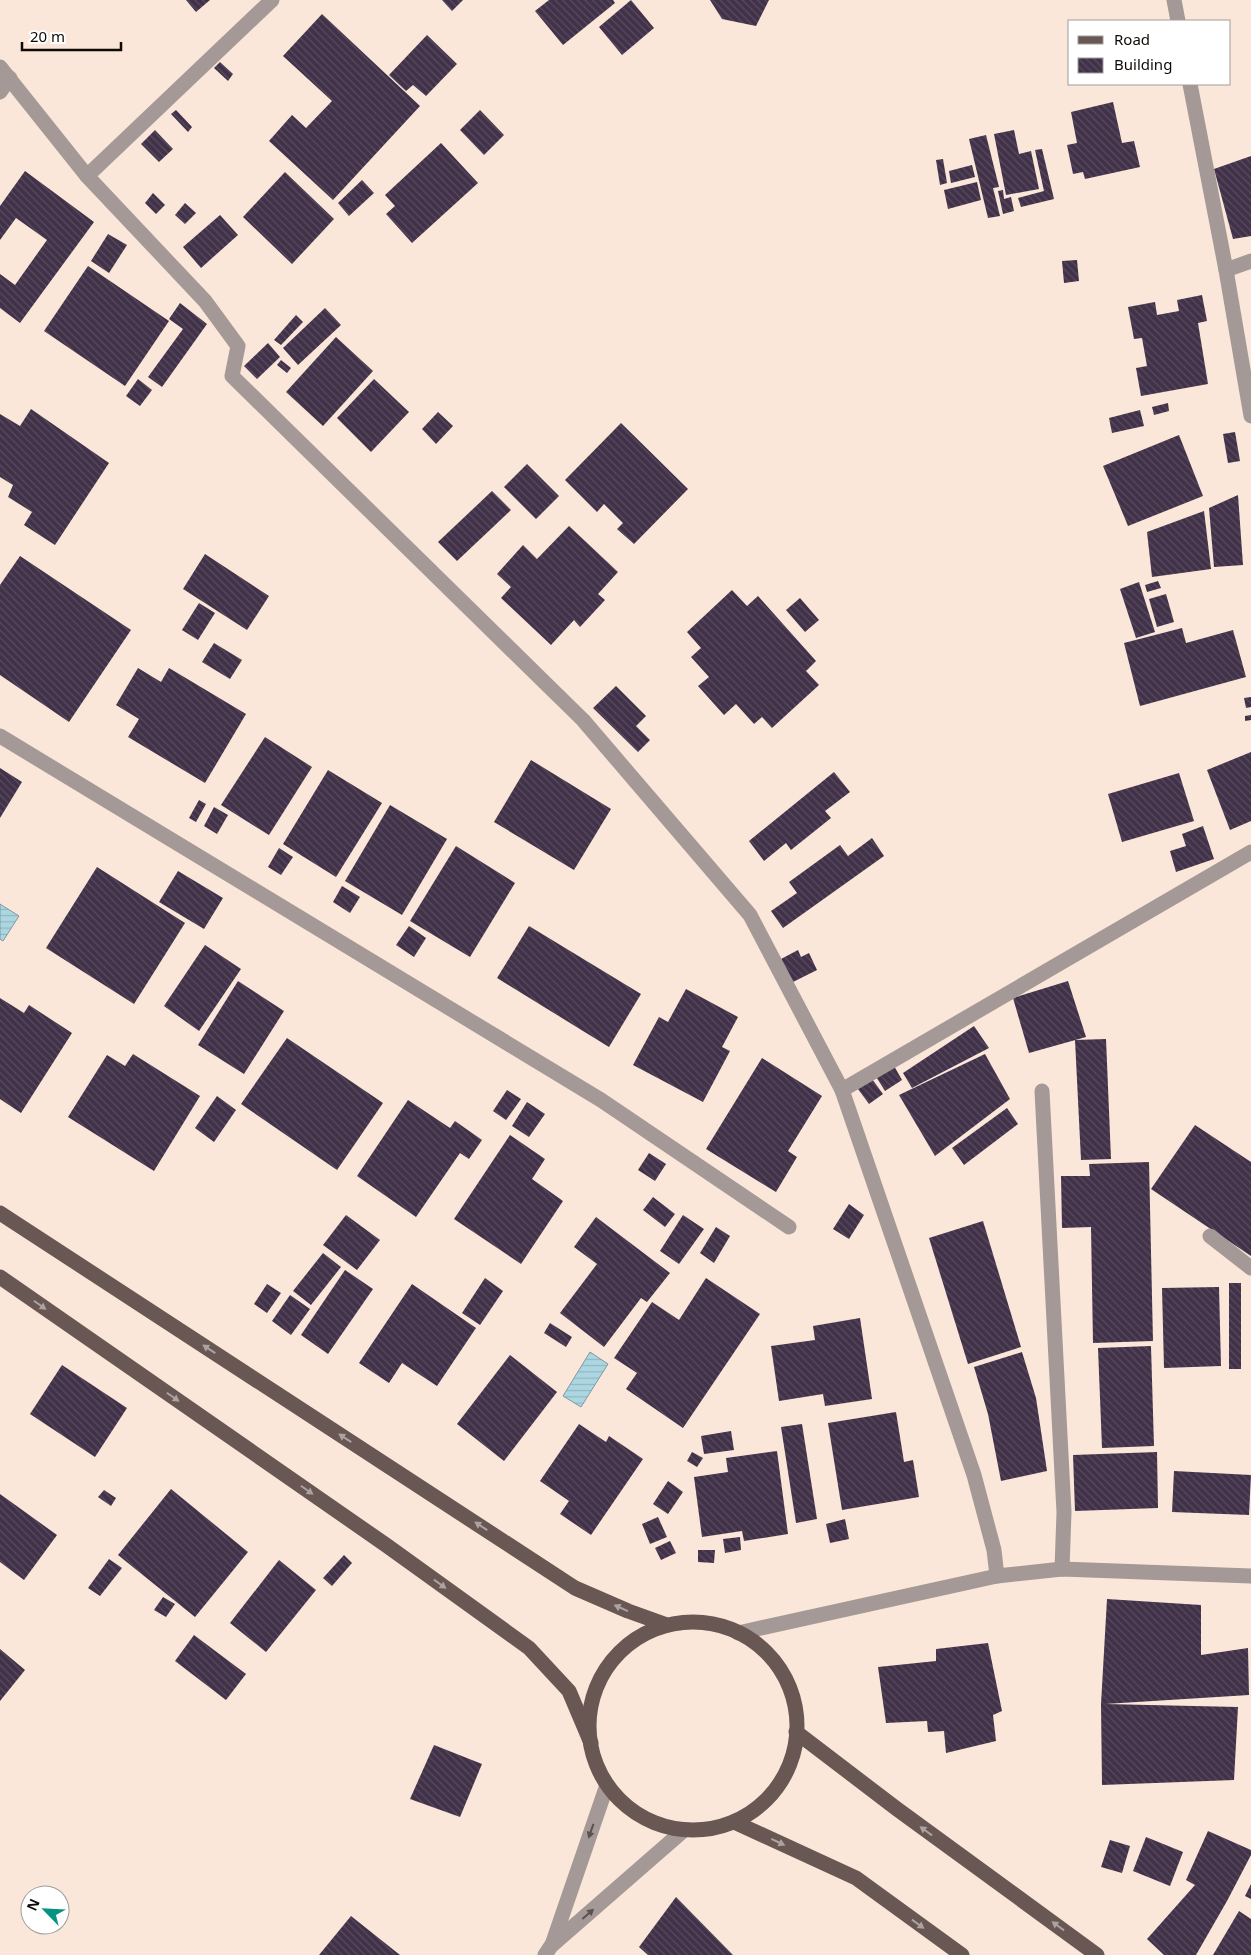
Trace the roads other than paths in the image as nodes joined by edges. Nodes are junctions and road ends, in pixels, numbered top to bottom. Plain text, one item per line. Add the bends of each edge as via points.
1 (272, 0) edge
2 (1174, 0) edge
3 (1178, 20) edge
4 (5, 72) edge
5 (1190, 85) edge
6 (0, 92) edge
7 (87, 176) junction
8 (1251, 261) edge
9 (1226, 270) junction
10 (1251, 416) edge
11 (0, 736) edge
12 (1251, 852) edge
13 (842, 1090) junction
14 (1042, 1091) dead end
15 (0, 1213) edge
16 (789, 1227) dead end
17 (1210, 1236) dead end
18 (1251, 1268) edge
19 (0, 1277) edge
20 (1062, 1569) junction
21 (996, 1576) junction
22 (1251, 1576) edge
23 (667, 1625) junction
24 (738, 1633) junction
25 (796, 1732) junction
26 (590, 1743) junction
27 (607, 1785) junction
28 (734, 1822) junction
29 (684, 1830) junction
30 (548, 1951) edge
31 (962, 1955) edge
32 (1097, 1955) edge

1 - 7 street
2 - 3 street
4 - 6 street
4 - 7 street
5 - 9 street
7 - 13 street via 205,301 238,346 232,376 583,720 750,915
8 - 9 street
9 - 10 street
11 - 16 street via 601,1100
12 - 13 street
13 - 21 street via 974,1475 994,1550
14 - 20 street via 1064,1512
23 -> 15 main road via 575,1588
17 - 18 street
19 -> 26 main road via 529,1648 569,1691
20 - 21 street
20 - 22 street
21 - 24 street
23 - 24 main road via 700,1622
23 - 26 main road via 632,1643 600,1679 594,1695
24 - 25 main road via 765,1652 782,1674 791,1692
25 - 28 main road via 787,1769 777,1786 766,1800
32 -> 25 main road via 897,1810
26 - 27 main road
27 - 29 main road via 622,1803 640,1816 662,1826
27 -> 30 street
28 - 29 main road via 710,1829
28 -> 31 main road via 856,1878
30 -> 29 street

